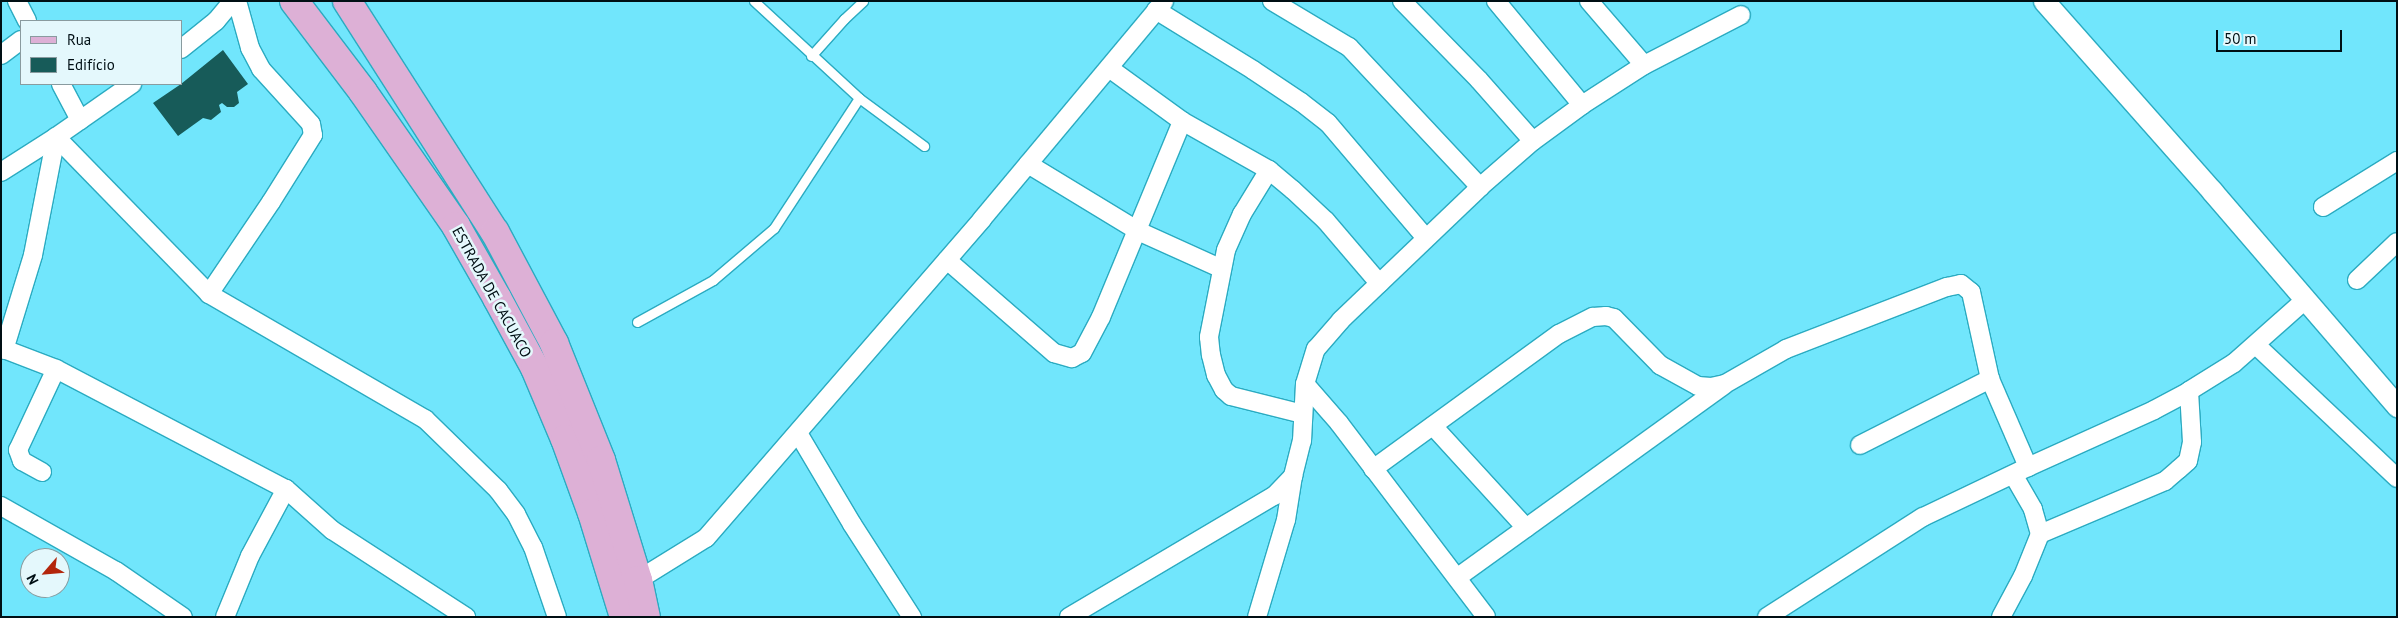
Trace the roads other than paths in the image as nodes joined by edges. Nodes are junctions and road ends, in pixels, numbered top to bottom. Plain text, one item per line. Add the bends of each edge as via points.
1 (17, 1) edge
2 (233, 1) edge
3 (237, 1) edge
4 (294, 1) edge
5 (347, 1) edge
6 (754, 1) edge
7 (863, 1) edge
8 (1272, 1) edge
9 (1402, 1) edge
10 (1496, 1) edge
11 (1589, 1) edge
12 (2044, 1) edge
13 (1160, 6) edge
14 (1741, 15) dead end
15 (26, 20) edge
16 (20, 41) edge
17 (182, 48) edge
18 (1, 55) edge
19 (811, 56) junction
20 (1644, 65) junction
21 (1109, 68) junction
22 (62, 85) edge
23 (131, 85) edge
24 (860, 98) junction
25 (1582, 106) junction
26 (80, 120) junction
27 (1182, 121) junction
28 (56, 137) junction
29 (1533, 141) junction
30 (924, 146) dead end
31 (2397, 161) edge
32 (1028, 164) junction
33 (1269, 170) junction
34 (1, 172) edge
35 (1480, 187) junction
36 (2323, 207) dead end
37 (1138, 231) junction
38 (1426, 238) junction
39 (2397, 242) edge
40 (947, 260) junction
41 (1222, 269) junction
42 (2358, 280) dead end
43 (1379, 283) junction
44 (209, 294) junction
45 (2305, 300) junction
46 (637, 322) dead end
47 (2256, 345) junction
48 (2, 349) edge
49 (56, 369) junction
50 (1990, 379) junction
51 (1305, 384) junction
52 (1725, 384) junction
53 (2189, 391) junction
54 (2397, 406) edge
55 (1303, 414) junction
56 (1433, 426) junction
57 (798, 433) junction
58 (1860, 445) dead end
59 (1373, 469) junction
60 (2020, 471) junction
61 (42, 472) dead end
62 (1293, 476) junction
63 (2397, 478) edge
64 (286, 489) junction
65 (1, 506) edge
66 (1526, 528) junction
67 (2040, 534) junction
68 (1458, 577) junction
69 (638, 580) junction
70 (183, 617) edge
71 (225, 617) edge
72 (466, 617) edge
73 (557, 617) edge
74 (624, 617) edge
75 (646, 617) edge
76 (912, 617) edge
77 (1069, 617) edge
78 (1256, 617) edge
79 (1486, 617) edge
80 (1767, 617) edge
81 (2001, 617) edge

1 - 15 street
2 - 17 street via 216,22
3 - 44 street via 250,48 261,69 311,124 313,135
4 - 74 main road, ESTRADA DE CACUACO via 363,92 456,226 535,368 592,513
5 - 69 main road, ESTRADA DE CACUACO via 495,232 554,344 600,460
6 - 19 lane
7 - 19 lane
8 - 35 street via 1349,48
9 - 29 street
10 - 25 street
11 - 20 street
12 - 45 street
13 - 21 street
13 - 38 street via 1328,123
14 - 20 street
16 - 18 street
19 - 24 lane
20 - 25 street
21 - 27 street
21 - 32 street
22 - 26 street
23 - 26 street
24 - 30 lane
24 - 46 lane via 774,228 713,280
25 - 29 street
26 - 28 street
27 - 33 street
27 - 37 street
28 - 34 street
28 - 44 street
28 - 48 street via 33,255
29 - 35 street
31 - 36 street
32 - 37 street
32 - 40 street
33 - 41 street via 1242,214 1226,250
33 - 43 street via 1316,210
35 - 38 street
37 - 40 street via 1101,317 1082,353 1072,358 1054,352
37 - 41 street
38 - 43 street
39 - 42 street
40 - 57 street
41 - 55 street via 1209,337 1216,375 1224,390 1231,396
43 - 51 street via 1316,349
44 - 73 street via 425,419 498,490 516,514 533,547
45 - 47 street
45 - 54 street
47 - 53 street
47 - 63 street
48 - 49 street
49 - 61 street via 18,450 22,461
49 - 64 street
50 - 52 street via 1971,292 1961,284 1786,349
50 - 58 street
50 - 60 street
51 - 55 street
51 - 59 street
52 - 56 street via 1698,386 1660,366 1614,318 1594,317 1559,334
52 - 66 street
53 - 60 street
53 - 67 street via 2192,442 2188,461 2165,481
55 - 62 street via 1302,440
56 - 59 street
56 - 66 street
57 - 69 street via 706,538
57 - 76 street
59 - 68 street
60 - 67 street
60 - 80 street via 1923,517
62 - 77 street via 1274,496
62 - 78 street via 1286,520
64 - 71 street via 250,556
64 - 72 street via 332,530
65 - 70 street via 116,571
66 - 68 street
67 - 81 street
68 - 79 street
69 - 75 main road, ESTRADA DE CACUACO

